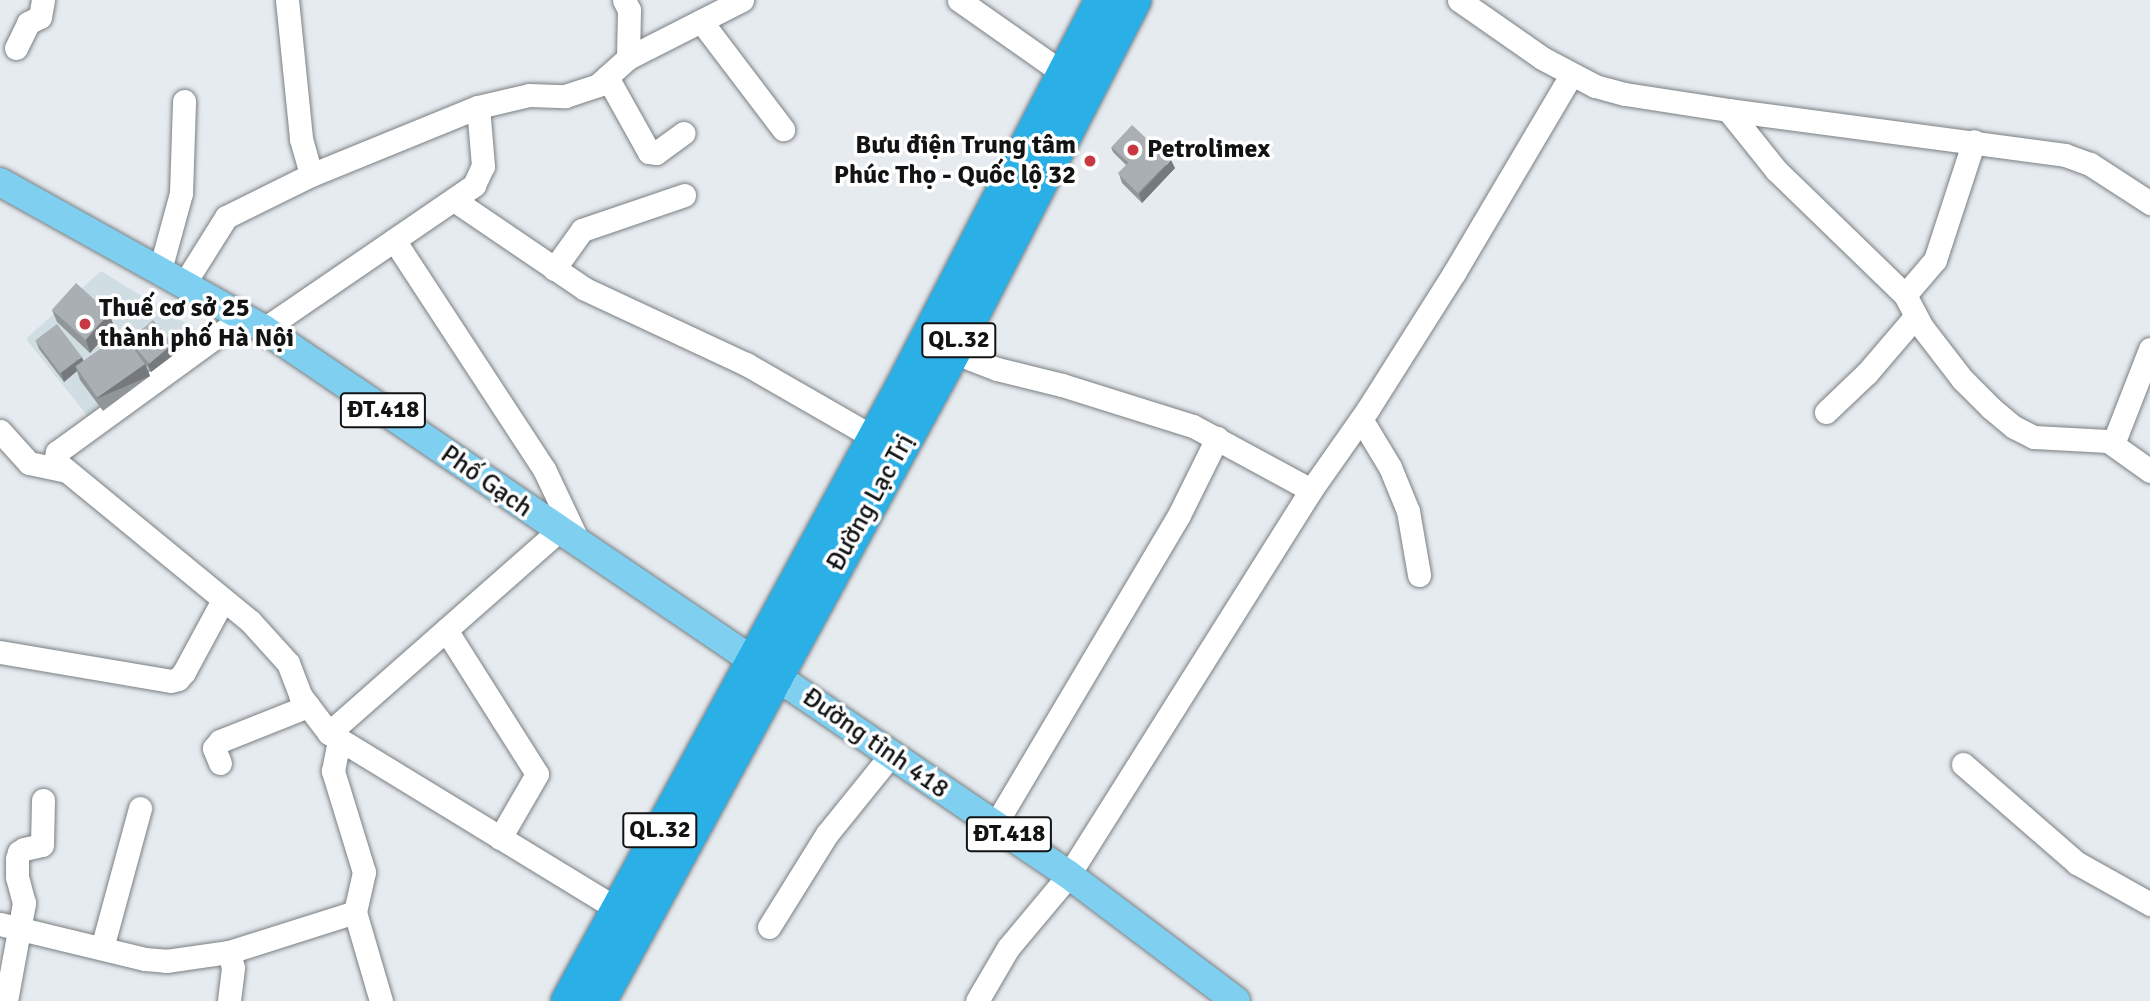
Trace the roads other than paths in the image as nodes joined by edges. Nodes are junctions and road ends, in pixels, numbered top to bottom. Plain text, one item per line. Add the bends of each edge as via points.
1 (43, 0) edge
2 (288, 0) edge
3 (624, 0) edge
4 (742, 0) edge
5 (958, 0) edge
6 (1134, 0) edge
7 (1459, 0) edge
8 (1098, 1) edge
9 (701, 21) junction
10 (16, 48) dead end
11 (628, 58) junction
12 (1063, 74) junction
13 (1571, 75) junction
14 (607, 77) junction
15 (184, 101) dead end
16 (478, 107) junction
17 (1728, 110) junction
18 (783, 129) dead end
19 (684, 133) dead end
20 (1974, 141) junction
21 (311, 175) junction
22 (0, 182) edge
23 (684, 195) dead end
24 (454, 200) junction
25 (2150, 203) edge
26 (394, 240) junction
27 (554, 269) junction
28 (160, 270) junction
29 (184, 284) junction
30 (1905, 295) junction
31 (1915, 317) junction
32 (254, 323) junction
33 (2150, 349) edge
34 (953, 352) junction
35 (1826, 412) dead end
36 (1361, 419) junction
37 (0, 431) edge
38 (873, 437) junction
39 (1217, 438) junction
40 (2113, 444) junction
41 (63, 470) junction
42 (2150, 471) edge
43 (1311, 490) junction
44 (569, 539) junction
45 (1419, 575) dead end
46 (223, 600) junction
47 (446, 630) junction
48 (0, 652) edge
49 (764, 667) junction
50 (308, 706) junction
51 (334, 737) junction
52 (890, 756) junction
53 (220, 763) dead end
54 (1963, 764) dead end
55 (43, 800) dead end
56 (140, 808) dead end
57 (995, 825) junction
58 (500, 838) junction
59 (1069, 875) junction
60 (2150, 904) edge
61 (617, 909) junction
62 (355, 912) junction
63 (11, 926) edge
64 (769, 928) dead end
65 (102, 948) junction
66 (229, 952) junction
67 (6, 1001) edge
68 (229, 1001) edge
69 (381, 1001) edge
70 (567, 1001) edge
71 (599, 1001) edge
72 (977, 1001) edge
73 (1236, 1001) edge

1 - 10 street via 40,17 28,23
2 - 21 street via 301,139
3 - 11 street via 629,10
4 - 9 street
5 - 12 street
6 - 34 highway, Đường Lạc Trị / QL.32
7 - 13 street
8 - 12 highway, Đường Lạc Trị / QL.32
9 - 11 street
9 - 18 street
11 - 14 street
12 - 38 highway, Đường Lạc Trị / QL.32
13 - 17 street via 1625,94
13 - 36 street
14 - 16 street via 598,85 565,96 529,95
14 - 19 street via 649,152 656,153
15 - 28 street via 181,193
16 - 21 street
16 - 24 street via 481,175
17 - 20 street
17 - 30 street via 1776,170
20 - 25 street via 2065,155 2090,164
20 - 30 street via 1935,260
21 - 29 street via 226,217
22 - 28 main road, Phố Gạch / ĐT.418
23 - 27 street via 582,230
24 - 26 street
24 - 27 street
26 - 32 street
26 - 44 street via 544,469
27 - 38 street via 627,310 746,364
28 - 29 main road, Phố Gạch / ĐT.418
29 - 32 main road, Phố Gạch / ĐT.418
30 - 31 street
31 - 35 street
31 - 40 street via 1962,379 2014,427 2034,437
32 - 41 street via 57,452 55,461
32 - 44 main road, Phố Gạch / ĐT.418
33 - 40 street
34 - 39 street via 1193,426
34 - 49 highway, Đường Lạc Trị / QL.32
36 - 43 street
36 - 45 street via 1390,467 1408,511
37 - 41 street via 29,463
38 - 49 highway, Đường Lạc Trị / QL.32
39 - 43 street
39 - 57 street via 1179,514
40 - 42 street
41 - 46 street
43 - 59 street
44 - 47 street
44 - 49 main road, Phố Gạch / ĐT.418
46 - 48 street via 178,679 171,681
46 - 50 street via 250,621 288,663 292,680
47 - 51 street
47 - 58 street via 537,774
49 - 52 main road, Đường tỉnh 418 / ĐT.418
49 - 61 highway, Đường Lạc Trị / QL.32
49 - 71 highway, Đường Lạc Trị / QL.32
50 - 51 street
50 - 53 street via 220,741 214,748
51 - 58 street
51 - 62 street via 333,771 364,872
52 - 57 main road, Đường tỉnh 418 / ĐT.418
52 - 64 street via 827,834
54 - 60 street via 2077,863
55 - 63 street via 42,845 24,849 17,859 24,903
56 - 65 street
57 - 59 main road, Đường tỉnh 418 / ĐT.418
58 - 61 street
59 - 72 street via 1008,948
59 - 73 main road, Đường tỉnh 418 / ĐT.418
61 - 70 highway, Đường Lạc Trị / QL.32
62 - 66 street
62 - 69 street
63 - 65 street
63 - 67 street
65 - 66 street via 166,961
66 - 68 street via 233,968

